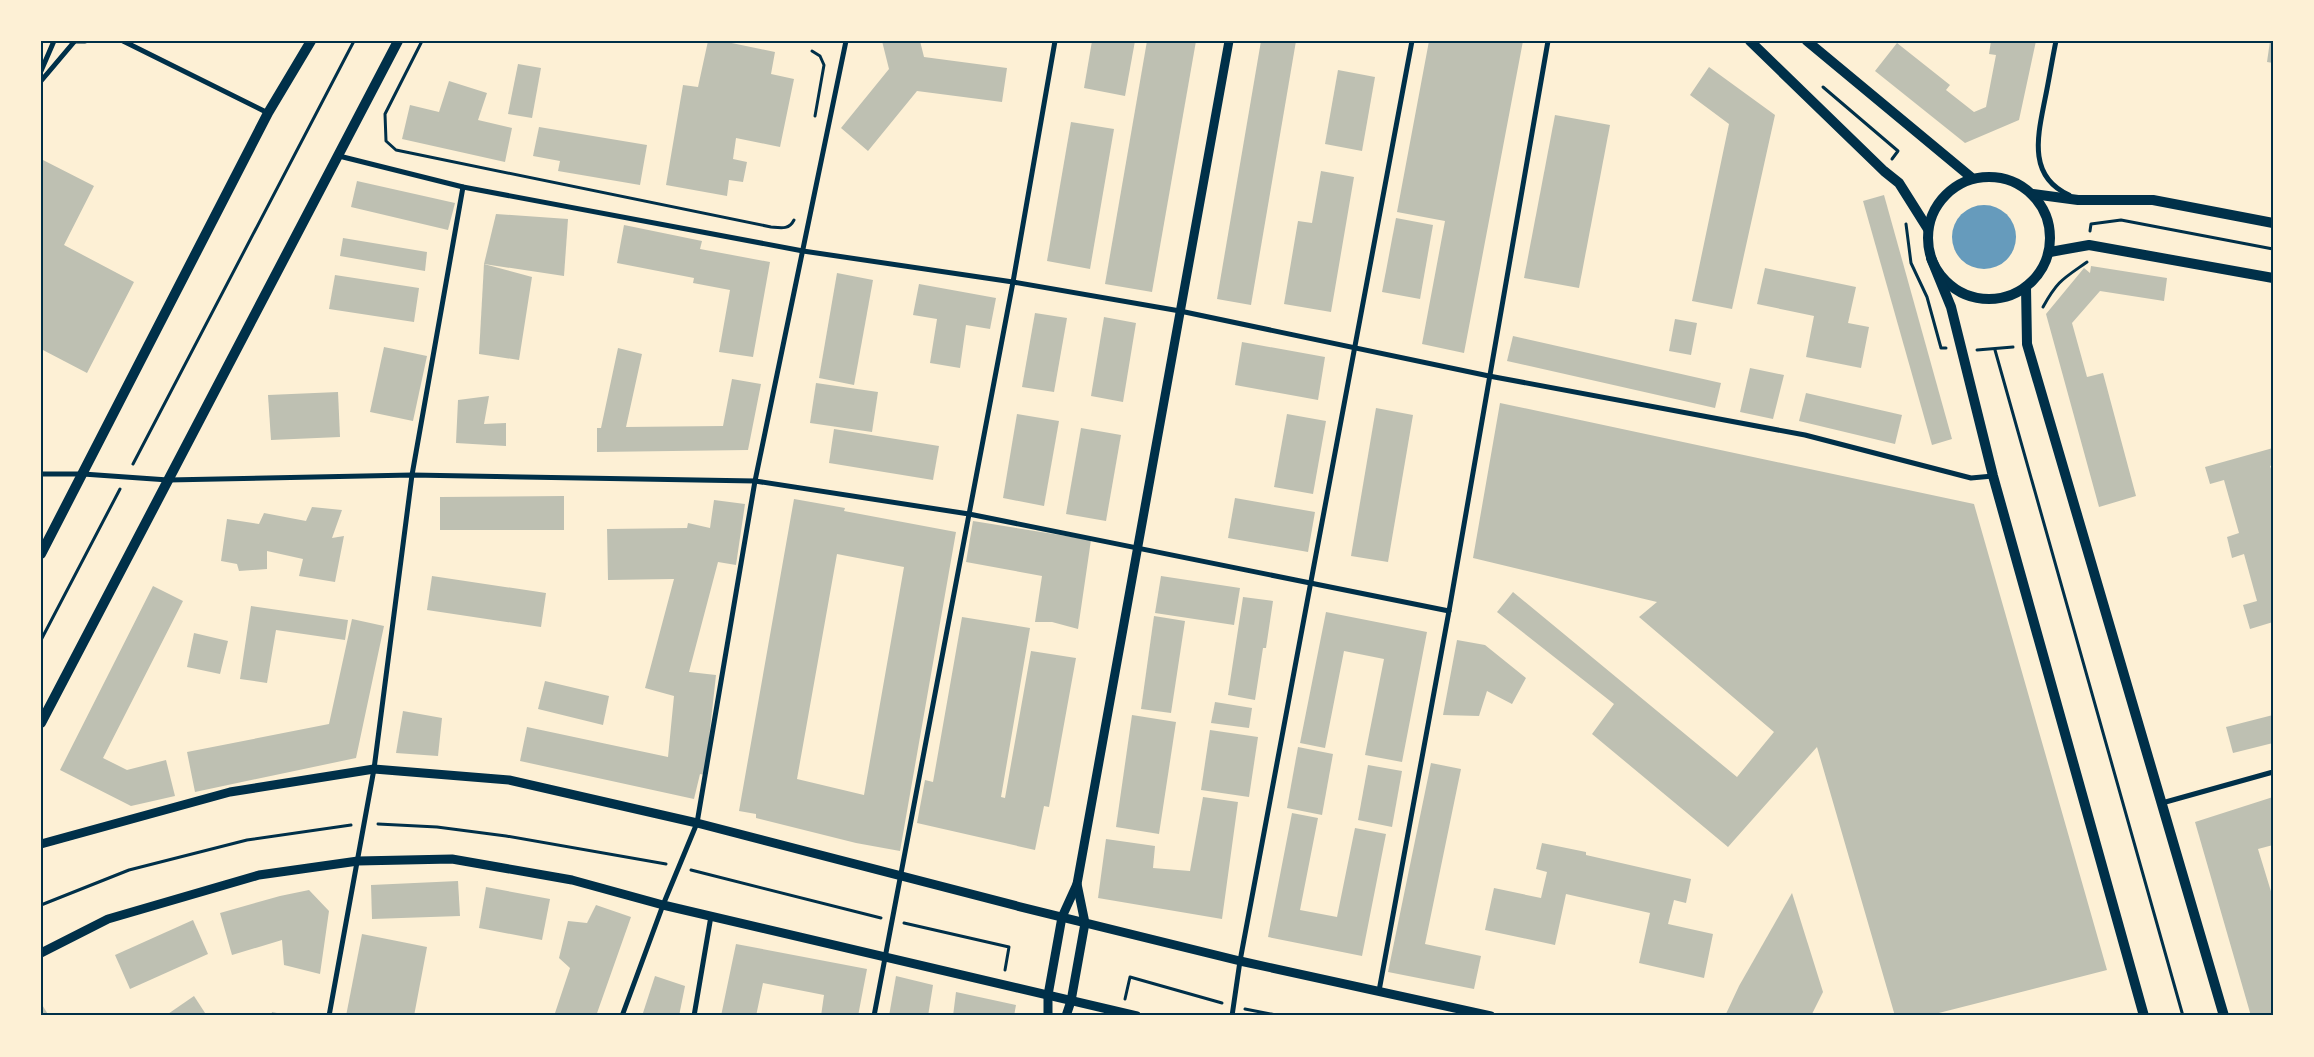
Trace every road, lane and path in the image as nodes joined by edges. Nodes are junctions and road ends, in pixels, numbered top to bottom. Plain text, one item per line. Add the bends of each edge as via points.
1 (54, 41) edge
2 (85, 41) edge
3 (123, 41) edge
4 (130, 41) edge
5 (311, 41) edge
6 (354, 41) edge
7 (398, 41) edge
8 (422, 41) edge
9 (846, 41) edge
10 (1055, 41) edge
11 (1229, 41) edge
12 (1412, 41) edge
13 (1548, 41) edge
14 (1750, 41) edge
15 (1807, 41) edge
16 (2056, 41) edge
17 (72, 42) edge
18 (143, 50) junction
19 (812, 51) dead end
20 (41, 71) edge
21 (41, 81) edge
22 (1822, 86) dead end
23 (268, 113) junction
24 (814, 121) dead end
25 (1898, 150) dead end
26 (339, 156) junction
27 (1972, 178) junction
28 (463, 187) junction
29 (2033, 194) junction
30 (2078, 200) junction
31 (795, 217) dead end
32 (2273, 223) edge
33 (2091, 224) dead end
34 (1928, 229) junction
35 (2273, 249) edge
36 (803, 251) junction
37 (2050, 252) junction
38 (1931, 258) junction
39 (2086, 263) dead end
40 (2273, 278) edge
41 (1013, 282) junction
42 (2026, 287) junction
43 (2042, 310) dead end
44 (1180, 311) junction
45 (1353, 348) junction
46 (1995, 350) dead end
47 (1489, 376) junction
48 (41, 474) edge
49 (83, 474) junction
50 (127, 476) junction
51 (412, 476) junction
52 (1993, 476) junction
53 (168, 480) junction
54 (755, 481) junction
55 (969, 514) junction
56 (1137, 549) junction
57 (41, 554) edge
58 (1310, 583) junction
59 (1449, 611) junction
60 (41, 640) edge
61 (41, 723) edge
62 (374, 769) junction
63 (2273, 772) edge
64 (2162, 803) junction
65 (697, 823) junction
66 (41, 844) edge
67 (358, 862) junction
68 (720, 876) dead end
69 (901, 876) junction
70 (1077, 884) junction
71 (663, 905) junction
72 (711, 916) junction
73 (1062, 917) junction
74 (893, 921) junction
75 (1085, 923) junction
76 (1009, 946) dead end
77 (41, 953) edge
78 (885, 957) junction
79 (1240, 961) junction
80 (1130, 977) dead end
81 (1379, 991) junction
82 (1048, 995) junction
83 (1072, 1000) junction
84 (1234, 1006) junction
85 (329, 1016) edge
86 (622, 1016) edge
87 (694, 1016) edge
88 (874, 1016) edge
89 (1048, 1016) edge
90 (1066, 1016) edge
91 (1137, 1016) edge
92 (1232, 1016) edge
93 (1281, 1016) edge
94 (1491, 1016) edge
95 (2144, 1016) edge
96 (2183, 1016) edge
97 (2224, 1016) edge

1 - 20 street
2 - 17 street
3 - 18 street
4 - 18 street
5 - 23 main road
6 - 50 path
7 - 26 main road
8 - 31 path via 385,114 386,141 396,150 771,227 788,227
9 - 36 street
10 - 41 street
11 - 44 street
12 - 45 street
13 - 47 street
14 - 34 main road via 1899,183
15 - 27 main road
16 - 30 street via 2038,136 2038,156 2044,174 2055,187
17 - 21 street
18 - 23 street
19 - 24 path via 820,56 824,65
22 - 25 path
23 - 49 main road
26 - 28 street
26 - 53 main road
27 - 29 main road via 2004,178
27 - 34 main road via 1942,198
28 - 36 street
28 - 51 street
29 - 30 main road
29 - 37 main road via 2044,209 2050,226
30 - 32 main road via 2153,200
33 - 35 path via 2121,220
34 - 38 main road
36 - 41 street
36 - 54 street
37 - 40 main road via 2089,245
37 - 42 main road via 2045,264
38 - 42 main road via 1946,282 1971,297 2000,298
38 - 52 main road via 1951,307
39 - 43 path via 2054,286
41 - 44 street
41 - 55 street
42 - 64 main road via 2027,344
44 - 45 street
44 - 56 street
45 - 47 street
45 - 58 street
46 - 96 path
47 - 52 street via 1805,436 1971,478
47 - 59 street
48 - 49 street
49 - 50 street
49 - 57 main road
50 - 53 street
50 - 60 path
51 - 53 street
51 - 54 street
51 - 62 street
52 - 95 main road
53 - 61 main road
54 - 55 street
54 - 65 street
55 - 56 street
55 - 69 street
56 - 58 street
56 - 70 street
58 - 59 street
58 - 79 street
59 - 81 street
62 - 65 street via 509,780
62 - 66 street via 230,792
62 - 67 street
63 - 64 street
64 - 97 main road
65 - 69 street
65 - 71 street
67 - 71 street via 452,859 572,880
67 - 77 street via 259,875 108,919
67 - 85 street
68 - 74 path
69 - 73 street
69 - 74 street
70 - 73 street
70 - 75 street
71 - 72 street
71 - 86 street
72 - 78 street
72 - 87 street
73 - 75 street
73 - 82 street
74 - 76 path
74 - 78 street
75 - 79 street
75 - 83 street
78 - 82 street
78 - 88 street
79 - 81 street
79 - 84 street
80 - 84 path
81 - 94 street
82 - 83 street
82 - 89 street
83 - 90 street
83 - 91 street
84 - 92 street
84 - 93 path

